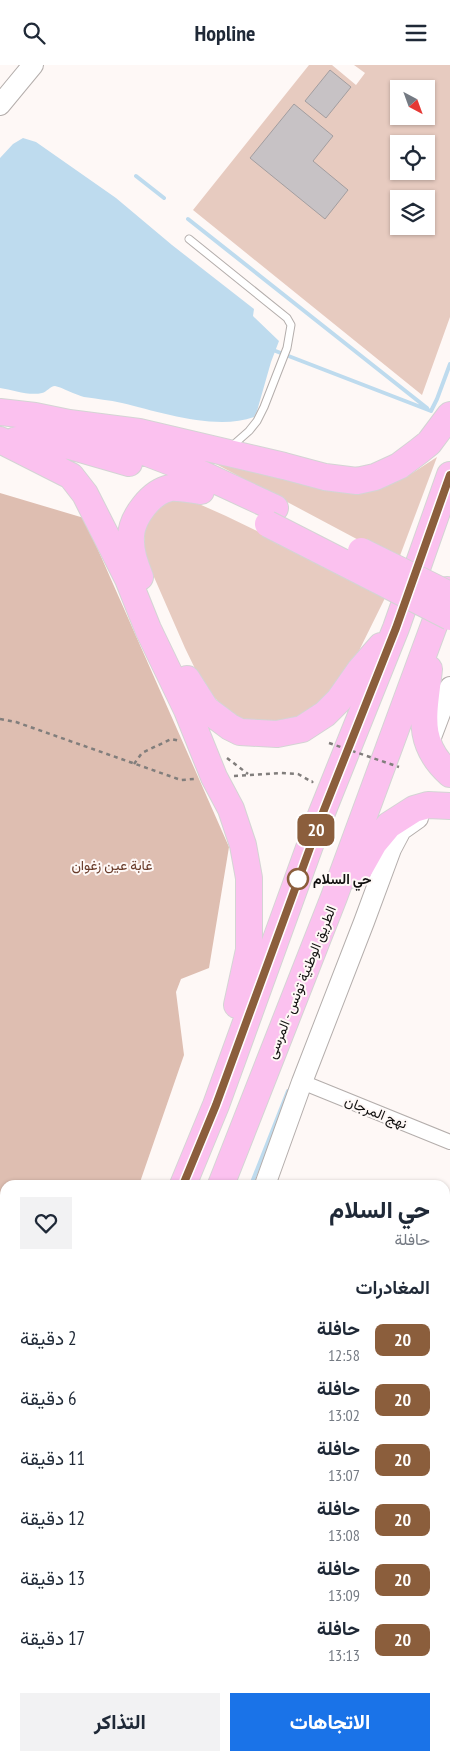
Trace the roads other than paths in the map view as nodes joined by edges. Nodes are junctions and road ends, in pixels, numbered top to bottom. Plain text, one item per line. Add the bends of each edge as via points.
1 (32, 65) edge
2 (0, 105) edge
3 (189, 239) dead end
4 (0, 412) edge
5 (450, 415) edge
6 (69, 423) junction
7 (0, 439) edge
8 (226, 451) junction
9 (450, 475) edge
10 (201, 491) junction
11 (271, 516) junction
12 (450, 581) edge
13 (450, 595) edge
14 (442, 622) edge
15 (396, 628) junction
16 (450, 687) edge
17 (428, 745) junction
18 (450, 774) edge
19 (450, 807) edge
20 (334, 897) junction
21 (302, 1082) junction
22 (216, 1105) junction
23 (450, 1142) edge
24 (186, 1180) edge
25 (223, 1180) edge
26 (267, 1180) edge

1 - 2 street
3 - 8 lane via 292,325 287,348 257,421
4 - 6 highway
5 - 8 highway via 429,443 399,466 356,481 325,477
6 - 8 highway via 139,432
6 - 11 highway via 202,474
7 - 10 highway via 70,446 98,453
7 - 22 highway via 71,476 85,494 128,579 231,809 249,878 249,950
9 - 15 highway
10 - 11 highway
10 - 15 highway via 171,488 146,503 132,530 132,551 156,616 190,686 206,709 230,727 240,732 277,734 302,729 313,723 339,700
11 - 13 highway, bridge
11 - 14 highway, bridge
12 - 14 highway, الطريق الوطنية تونس - المرسى
14 - 17 highway via 422,721
14 - 20 highway, الطريق الوطنية تونس - المرسى via 393,733
15 - 22 highway via 322,815
16 - 17 street
17 - 18 highway
19 - 20 highway via 428,805 414,809 389,825 374,843 358,872
19 - 21 street via 415,820 396,837
20 - 25 highway, الطريق الوطنية تونس - المرسى
21 - 23 street, نهج المرجان
21 - 26 street
22 - 24 highway

